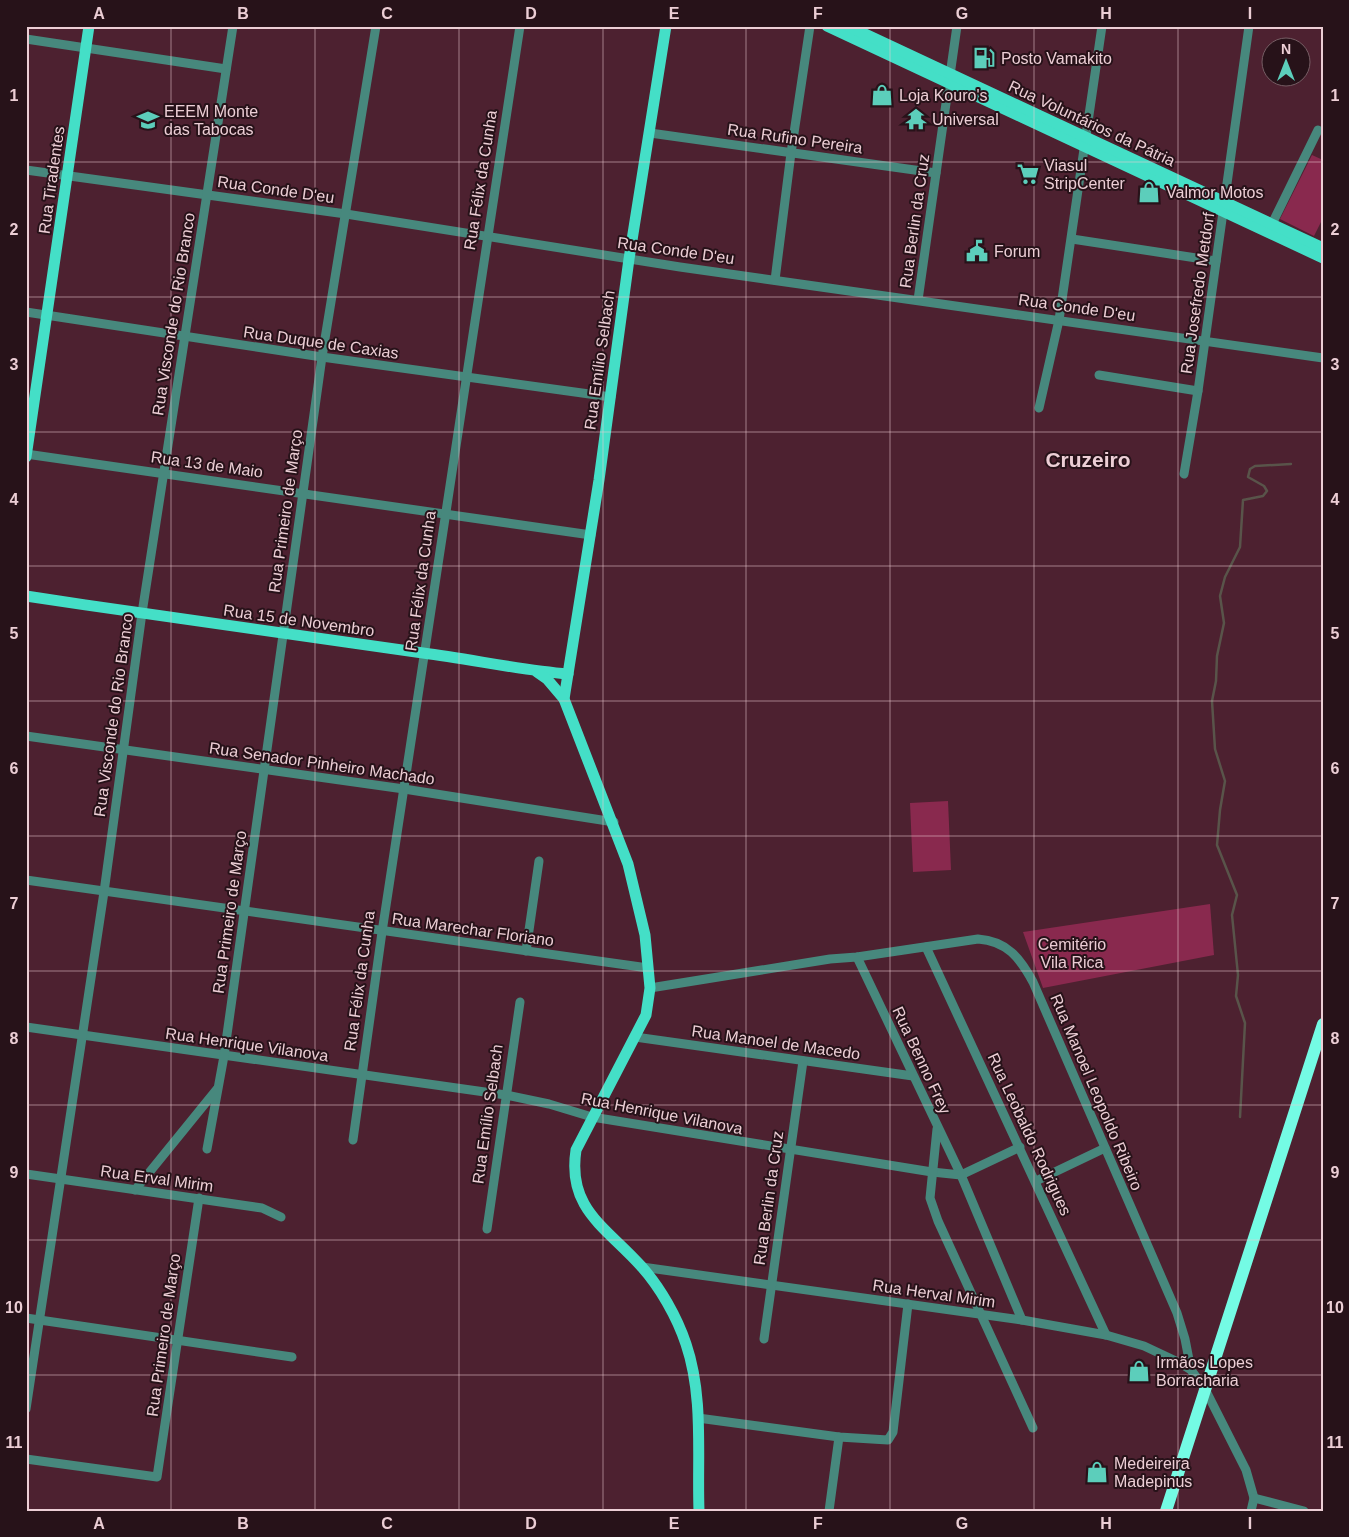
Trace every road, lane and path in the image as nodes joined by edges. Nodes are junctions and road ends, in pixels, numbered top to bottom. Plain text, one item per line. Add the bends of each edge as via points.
1 (89, 26) edge
2 (233, 26) edge
3 (376, 26) edge
4 (520, 26) edge
5 (666, 26) edge
6 (810, 26) edge
7 (827, 26) edge
8 (848, 26) edge
9 (957, 26) edge
10 (1102, 26) edge
11 (1249, 26) edge
12 (26, 40) edge
13 (86, 48) junction
14 (888, 50) junction
15 (226, 69) junction
16 (949, 79) junction
17 (1318, 130) dead end
18 (650, 133) junction
19 (1085, 142) junction
20 (791, 153) junction
21 (26, 170) edge
22 (936, 173) junction
23 (68, 176) junction
24 (207, 194) junction
25 (1224, 206) junction
26 (346, 214) junction
27 (1272, 224) junction
28 (487, 236) junction
29 (1072, 239) junction
30 (1295, 240) junction
31 (1323, 248) edge
32 (1323, 258) edge
33 (629, 259) junction
34 (1216, 261) junction
35 (775, 280) junction
36 (918, 300) junction
37 (26, 312) edge
38 (48, 315) junction
39 (1059, 320) junction
40 (185, 337) junction
41 (1205, 340) junction
42 (322, 357) junction
43 (1323, 358) edge
44 (1098, 375) dead end
45 (466, 378) junction
46 (1198, 391) junction
47 (611, 398) junction
48 (1040, 408) dead end
49 (26, 455) edge
50 (164, 473) junction
51 (1184, 474) dead end
52 (303, 494) junction
53 (445, 515) junction
54 (591, 535) junction
55 (26, 596) edge
56 (142, 613) junction
57 (282, 635) junction
58 (425, 653) junction
59 (536, 671) junction
60 (568, 674) junction
61 (564, 699) junction
62 (26, 736) edge
63 (122, 750) junction
64 (264, 770) junction
65 (404, 790) junction
66 (614, 822) junction
67 (538, 861) dead end
68 (26, 880) edge
69 (104, 892) junction
70 (244, 912) junction
71 (382, 932) junction
72 (926, 947) junction
73 (526, 951) junction
74 (857, 957) junction
75 (648, 968) junction
76 (650, 988) junction
77 (520, 1002) dead end
78 (1323, 1024) edge
79 (26, 1027) edge
80 (82, 1035) junction
81 (635, 1037) junction
82 (224, 1056) junction
83 (803, 1061) junction
84 (361, 1075) junction
85 (913, 1076) junction
86 (218, 1087) junction
87 (506, 1095) junction
88 (592, 1117) junction
89 (938, 1128) junction
90 (353, 1140) dead end
91 (1020, 1147) junction
92 (1105, 1148) junction
93 (207, 1149) dead end
94 (790, 1151) junction
95 (932, 1172) junction
96 (26, 1174) edge
97 (961, 1176) junction
98 (61, 1179) junction
99 (1036, 1181) junction
100 (135, 1190) junction
101 (199, 1198) junction
102 (281, 1217) dead end
103 (487, 1230) dead end
104 (642, 1267) junction
105 (771, 1284) junction
106 (908, 1304) junction
107 (982, 1315) junction
108 (26, 1318) edge
109 (40, 1320) junction
110 (1022, 1320) junction
111 (1106, 1335) junction
112 (764, 1339) dead end
113 (177, 1341) junction
114 (292, 1357) dead end
115 (1191, 1370) junction
116 (1205, 1389) junction
117 (26, 1409) edge
118 (698, 1418) junction
119 (1033, 1428) dead end
120 (840, 1437) junction
121 (26, 1459) edge
122 (1254, 1498) junction
123 (699, 1511) edge
124 (830, 1511) edge
125 (1166, 1511) edge
126 (1250, 1511) edge
127 (1304, 1511) edge

1 - 13 main road, Rua Tiradentes
2 - 15 street, Rua Visconde do Rio Branco
3 - 26 street, Rua Primeiro de Março
4 - 28 street, Rua Félix da Cunha
5 - 18 main road, Rua Emílio Selbach
6 - 20 street
7 - 14 main road, Rua Voluntários da Pátria
8 - 14 main road, Rua Voluntários da Pátria
9 - 16 street, Rua Berlin da Cruz
10 - 19 street
11 - 25 street, Rua Josefredo Metdorf
12 - 13 street
13 - 15 street
13 - 23 main road, Rua Tiradentes
14 - 16 main road, Rua Voluntários da Pátria
15 - 24 street, Rua Visconde do Rio Branco
16 - 19 main road, Rua Voluntários da Pátria
16 - 22 street, Rua Berlin da Cruz
17 - 27 street
18 - 20 street, Rua Rufino Pereira
18 - 33 main road, Rua Emílio Selbach
19 - 25 main road, Rua Voluntários da Pátria
19 - 29 street
20 - 22 street, Rua Rufino Pereira
20 - 35 street
21 - 23 street, Rua Conde D'eu
22 - 36 street, Rua Berlin da Cruz
23 - 24 street, Rua Conde D'eu
23 - 38 main road, Rua Tiradentes
24 - 26 street, Rua Conde D'eu
24 - 40 street, Rua Visconde do Rio Branco
25 - 27 main road, Rua Voluntários da Pátria
25 - 30 main road, Rua Voluntários da Pátria
25 - 34 street, Rua Josefredo Metdorf
26 - 28 street, Rua Conde D'eu
26 - 42 street, Rua Primeiro de Março
27 - 30 main road, Rua Voluntários da Pátria
28 - 33 street, Rua Conde D'eu
28 - 45 street, Rua Félix da Cunha
29 - 34 street
29 - 39 street
30 - 31 main road, Rua Voluntários da Pátria
30 - 32 main road, Rua Voluntários da Pátria
33 - 35 street, Rua Conde D'eu
33 - 47 main road, Rua Emílio Selbach
34 - 41 street, Rua Josefredo Metdorf
35 - 36 street, Rua Conde D'eu
36 - 39 street, Rua Conde D'eu
37 - 38 street, Rua Duque de Caxias
38 - 40 street, Rua Duque de Caxias
38 - 49 main road, Rua Tiradentes
39 - 41 street, Rua Conde D'eu
39 - 48 street
40 - 42 street, Rua Duque de Caxias
40 - 50 street, Rua Visconde do Rio Branco
41 - 43 street, Rua Conde D'eu
41 - 46 street, Rua Josefredo Metdorf
42 - 45 street, Rua Duque de Caxias
42 - 52 street, Rua Primeiro de Março
44 - 46 street
45 - 47 street, Rua Duque de Caxias
45 - 53 street, Rua Félix da Cunha
46 - 51 street, Rua Josefredo Metdorf
47 - 54 main road, Rua Emílio Selbach
49 - 50 street, Rua 13 de Maio
50 - 52 street, Rua 13 de Maio
50 - 56 street, Rua Visconde do Rio Branco
52 - 53 street, Rua 13 de Maio
52 - 57 street, Rua Primeiro de Março
53 - 54 street, Rua 13 de Maio
53 - 58 street, Rua Félix da Cunha
54 - 60 main road, Rua Emílio Selbach
55 - 56 main road, Rua 15 de Novembro
56 - 57 main road, Rua 15 de Novembro
56 - 63 street, Rua Visconde do Rio Branco
57 - 58 main road, Rua 15 de Novembro
57 - 64 street, Rua Primeiro de Março
58 - 59 main road, Rua 15 de Novembro
58 - 65 street, Rua Félix da Cunha
59 - 60 main road, Rua 15 de Novembro
59 - 61 main road via 548,679
60 - 61 main road, Rua Emílio Selbach
61 - 66 main road
62 - 63 street, Rua Senador Pinheiro Machado
63 - 64 street, Rua Senador Pinheiro Machado
63 - 69 street, Rua Visconde do Rio Branco
64 - 65 street, Rua Senador Pinheiro Machado
64 - 70 street, Rua Primeiro de Março
65 - 66 street, Rua Senador Pinheiro Machado
65 - 71 street, Rua Félix da Cunha
66 - 75 main road via 645,935
67 - 73 street
68 - 69 street, Rua Marechar Floriano
69 - 70 street, Rua Marechar Floriano
69 - 80 street, Rua Visconde do Rio Branco
70 - 71 street, Rua Marechar Floriano
70 - 82 street, Rua Primeiro de Março
71 - 73 street, Rua Marechar Floriano
71 - 84 street, Rua Félix da Cunha
72 - 74 street, Rua Manoel Leopoldo Ribeiro
72 - 91 street, Rua Leobaldo Rodrigues
72 - 92 street, Rua Manoel Leopoldo Ribeiro via 978,939 993,940 1021,961
73 - 75 street, Rua Marechar Floriano
74 - 76 street, Rua Manoel Leopoldo Ribeiro
74 - 85 street, Rua Benno Frey
75 - 76 main road
76 - 81 main road via 646,1015
77 - 87 street, Rua Emílio Selbach
78 - 116 highway
79 - 80 street, Rua Henrique Vilanova
80 - 82 street, Rua Henrique Vilanova
80 - 98 street, Rua Visconde do Rio Branco
81 - 83 street, Rua Manoel de Macedo
81 - 88 main road
82 - 84 street, Rua Henrique Vilanova
82 - 86 street, Rua Primeiro de Março
83 - 85 street, Rua Manoel de Macedo
83 - 94 street, Rua Berlin da Cruz
84 - 87 street, Rua Henrique Vilanova
84 - 90 street, Rua Félix da Cunha
85 - 89 street, Rua Benno Frey
86 - 93 street, Rua Primeiro de Março
86 - 100 street
87 - 88 street, Rua Henrique Vilanova
87 - 103 street, Rua Emílio Selbach
88 - 94 street, Rua Henrique Vilanova
88 - 104 main road via 576,1150 573,1168 576,1190 589,1213
89 - 95 street, Rua Benno Frey
89 - 97 street
91 - 97 street
91 - 99 street, Rua Leobaldo Rodrigues
92 - 99 street
92 - 115 street, Rua Manoel Leopoldo Ribeiro via 1177,1313
94 - 95 street, Rua Henrique Vilanova
94 - 105 street, Rua Berlin da Cruz
95 - 97 street, Rua Henrique Vilanova
95 - 107 street, Rua Benno Frey via 930,1198 938,1221
96 - 98 street, Rua Erval Mirim
97 - 110 street
98 - 100 street, Rua Erval Mirim
98 - 109 street, Rua Visconde do Rio Branco
99 - 111 street, Rua Leobaldo Rodrigues
100 - 101 street, Rua Erval Mirim
101 - 102 street, Rua Erval Mirim via 262,1208
101 - 113 street, Rua Primeiro de Março
104 - 105 street, Rua Herval Mirim
104 - 118 main road via 671,1308 686,1344 694,1375
105 - 106 street, Rua Herval Mirim
105 - 112 street, Rua Berlin da Cruz
106 - 107 street, Rua Herval Mirim
106 - 120 street via 893,1432 888,1440
107 - 110 street, Rua Herval Mirim
107 - 119 street, Rua Benno Frey
108 - 109 street
109 - 113 street
109 - 117 street, Rua Visconde do Rio Branco
110 - 111 street, Rua Herval Mirim
111 - 115 street, Rua Herval Mirim via 1144,1346
113 - 114 street
113 - 121 street, Rua Primeiro de Março via 157,1477
115 - 116 street, Rua Herval Mirim
116 - 122 street, Rua Herval Mirim via 1246,1470
116 - 125 highway
118 - 120 street
118 - 123 main road
120 - 124 street
122 - 126 street
122 - 127 street

